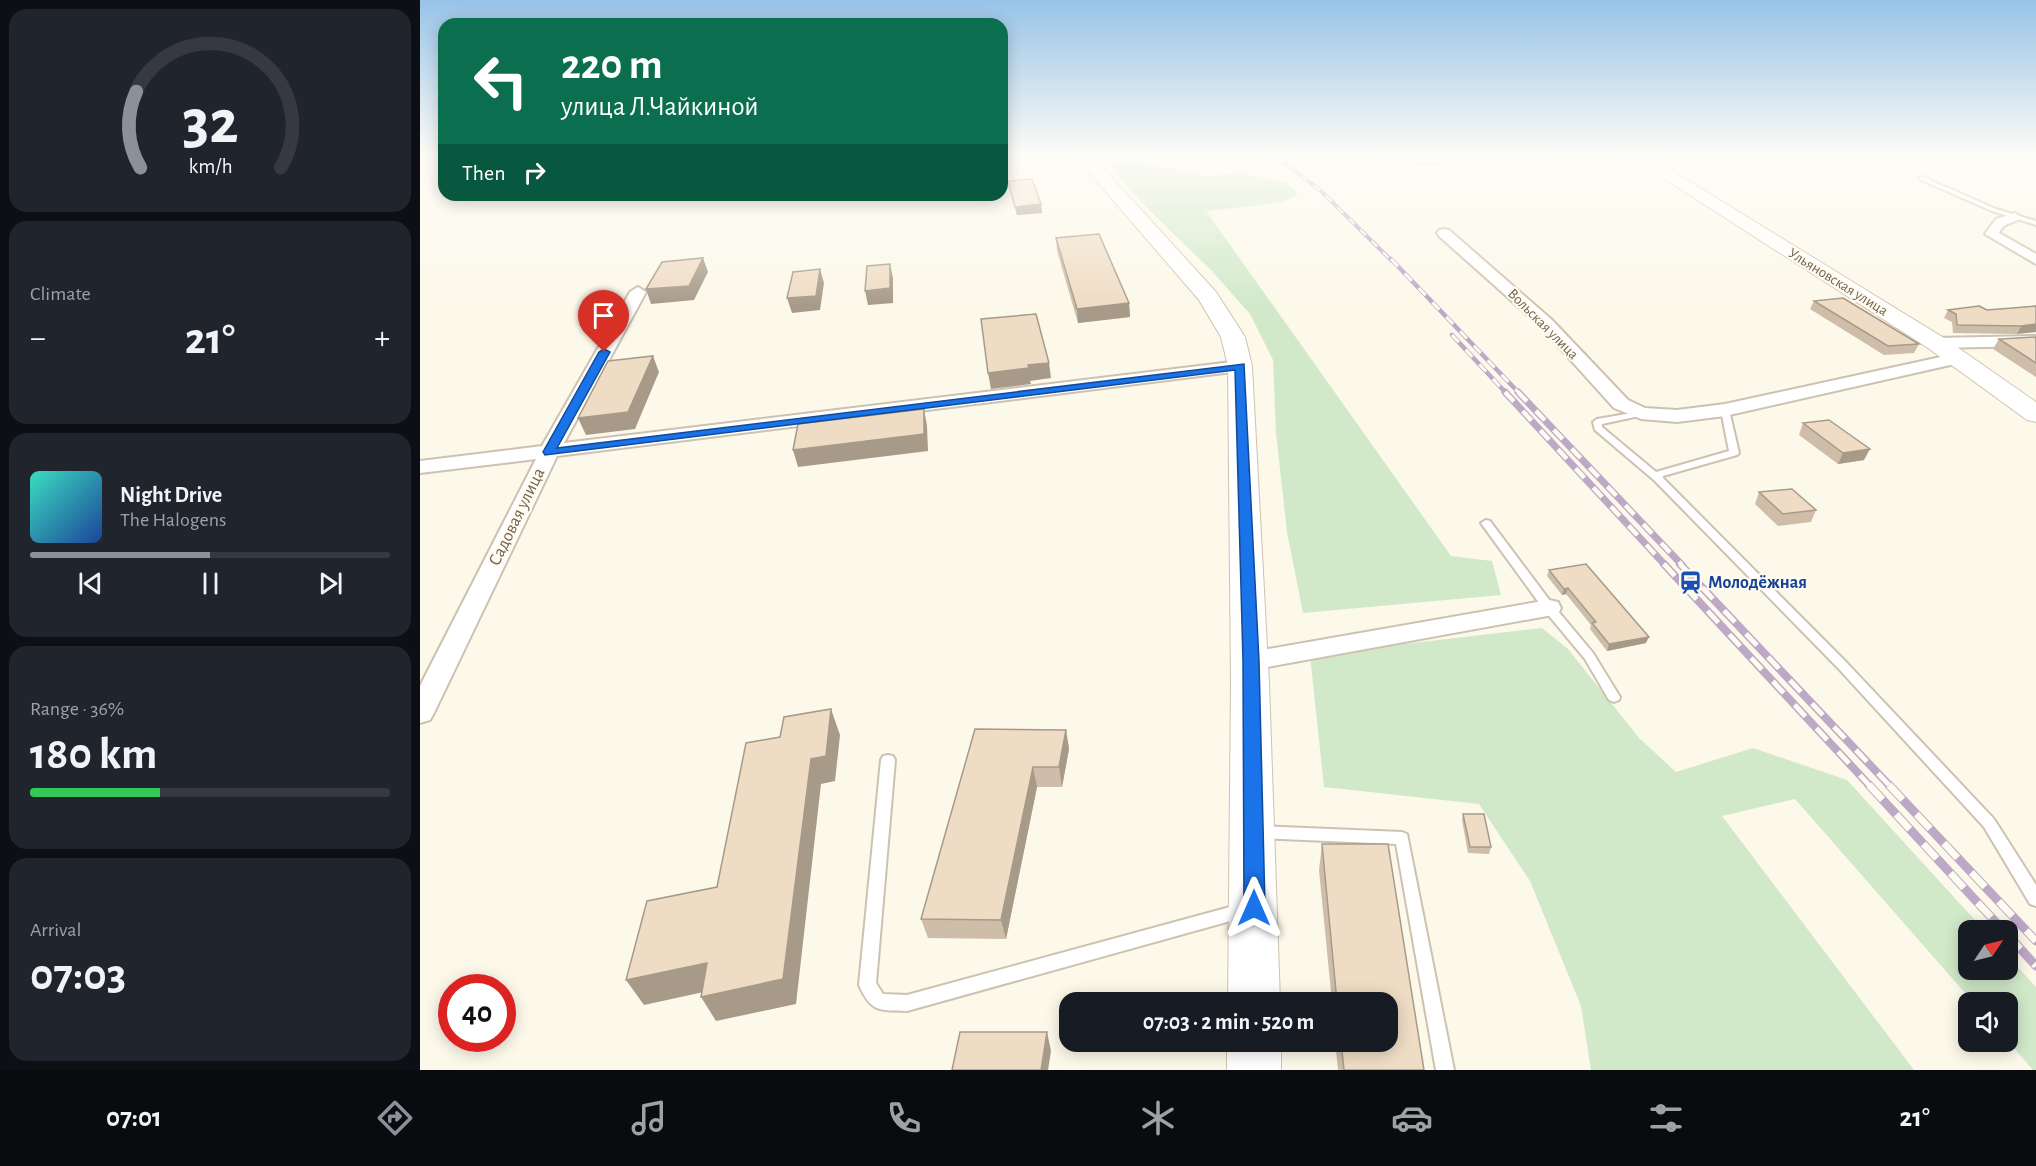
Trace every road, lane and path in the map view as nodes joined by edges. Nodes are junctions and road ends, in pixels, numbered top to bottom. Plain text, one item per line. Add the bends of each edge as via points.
1 (1127, 206) edge
2 (1717, 206) edge
3 (1985, 206) edge
4 (2015, 216) junction
5 (2036, 223) edge
6 (1444, 233) dead end
7 (2036, 260) edge
8 (638, 292) dead end
9 (2036, 341) edge
10 (1936, 343) junction
11 (1959, 358) junction
12 (1240, 366) junction
13 (1725, 410) junction
14 (1641, 413) junction
15 (2036, 414) edge
16 (549, 452) junction
17 (420, 467) edge
18 (1658, 479) junction
19 (1486, 523) dead end
20 (1549, 608) junction
21 (1251, 661) junction
22 (1614, 697) dead end
23 (420, 713) edge
24 (888, 760) dead end
25 (1255, 832) junction
26 (2036, 899) edge
27 (1254, 908) junction
28 (1254, 992) edge
29 (1254, 1052) edge
30 (1254, 1070) edge
31 (1444, 1070) edge

1 - 12 street via 1208,297 1233,337
2 - 10 street, Ульяновская улица
3 - 4 lane
4 - 5 lane
4 - 7 street via 2002,219 1992,234
6 - 14 street, Вольская улица via 1546,323 1621,404
8 - 16 street, Садовая улица
9 - 10 street
10 - 11 street, Ульяновская улица
11 - 13 street
11 - 15 street, Ульяновская улица
12 - 16 street
12 - 21 street
13 - 14 street via 1677,416
13 - 18 lane via 1734,453 1659,474
14 - 18 lane via 1597,422 1598,428
16 - 17 street
16 - 23 street, Садовая улица
18 - 26 lane via 1842,665 1989,823
19 - 20 lane
20 - 21 street
20 - 22 lane via 1589,657
21 - 25 street
24 - 27 lane via 867,985 879,1002 907,1003
25 - 27 street
25 - 31 lane via 1402,838
27 - 28 street
29 - 30 street

